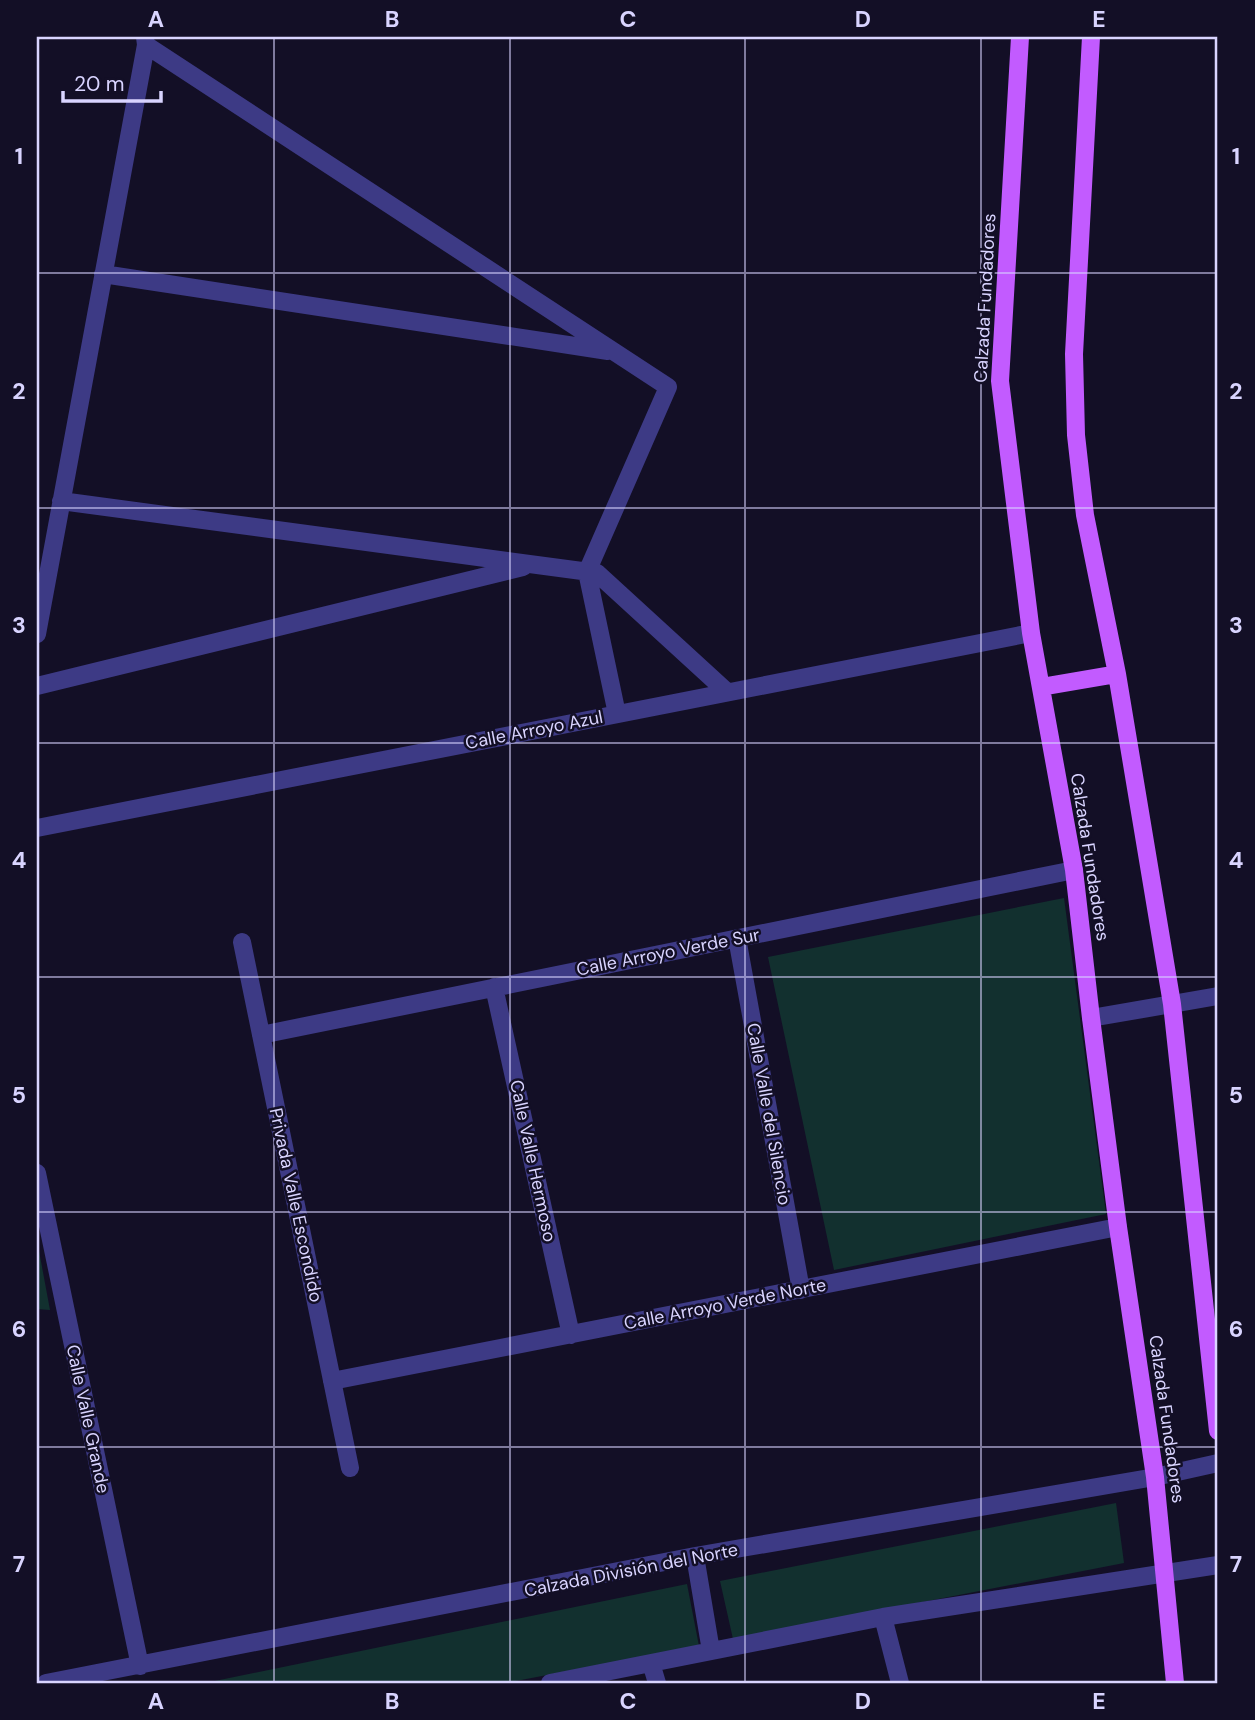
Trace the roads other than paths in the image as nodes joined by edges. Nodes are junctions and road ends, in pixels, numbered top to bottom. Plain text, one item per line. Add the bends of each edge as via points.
1 (1020, 37) edge
2 (1091, 37) edge
3 (146, 41) edge
4 (103, 274) junction
5 (615, 352) junction
6 (61, 501) junction
7 (533, 565) junction
8 (587, 572) junction
9 (1031, 633) junction
10 (37, 634) edge
11 (1118, 674) junction
12 (37, 686) edge
13 (1041, 687) junction
14 (727, 692) junction
15 (617, 714) junction
16 (37, 828) edge
17 (1074, 870) junction
18 (737, 938) junction
19 (242, 942) dead end
20 (494, 987) junction
21 (1218, 996) edge
22 (1172, 1004) junction
23 (1091, 1018) junction
24 (261, 1035) junction
25 (37, 1172) edge
26 (1118, 1227) junction
27 (802, 1290) junction
28 (571, 1335) junction
29 (332, 1381) junction
30 (1218, 1431) edge
31 (1218, 1463) edge
32 (350, 1468) dead end
33 (1154, 1477) junction
34 (695, 1556) junction
35 (1218, 1565) edge
36 (1165, 1574) junction
37 (883, 1618) junction
38 (711, 1651) junction
39 (651, 1663) junction
40 (140, 1666) junction
41 (46, 1683) edge
42 (550, 1683) edge
43 (657, 1683) edge
44 (900, 1683) edge
45 (1175, 1683) edge

1 - 9 main road, Calzada Fundadores via 1000,381
2 - 11 main road via 1074,354 1076,435 1085,515
3 - 4 street
3 - 5 street
4 - 5 street
4 - 6 street
5 - 8 street via 668,387
6 - 7 street
6 - 10 street
7 - 8 street
7 - 12 street
8 - 14 street via 597,573
8 - 15 street
9 - 13 main road, Calzada Fundadores
9 - 14 street, Calle Arroyo Azul
11 - 13 main road
11 - 22 main road
13 - 17 main road, Calzada Fundadores
14 - 15 street, Calle Arroyo Azul
15 - 16 street, Calle Arroyo Azul
17 - 18 street, Calle Arroyo Verde Sur
17 - 23 main road, Calzada Fundadores
18 - 20 street, Calle Arroyo Verde Sur
18 - 27 street, Calle Valle del Silencio
19 - 24 street, Privada Valle Escondido
20 - 24 street, Calle Arroyo Verde Sur
20 - 28 street, Calle Valle Hermoso
21 - 22 street
22 - 23 street
22 - 30 main road
23 - 26 main road, Calzada Fundadores
24 - 29 street, Privada Valle Escondido
25 - 40 street, Calle Valle Grande
26 - 27 street, Calle Arroyo Verde Norte
26 - 33 main road, Calzada Fundadores
27 - 28 street, Calle Arroyo Verde Norte
28 - 29 street, Calle Arroyo Verde Norte
29 - 32 street, Privada Valle Escondido
31 - 33 street, Calzada División del Norte
33 - 34 street, Calzada División del Norte
33 - 36 main road, Calzada Fundadores
34 - 38 street
34 - 40 street, Calzada División del Norte
35 - 36 street
36 - 37 street
36 - 45 main road, Calzada Fundadores
37 - 38 street
37 - 44 street
38 - 39 street
39 - 42 street
39 - 43 street
40 - 41 street, Calzada División del Norte

